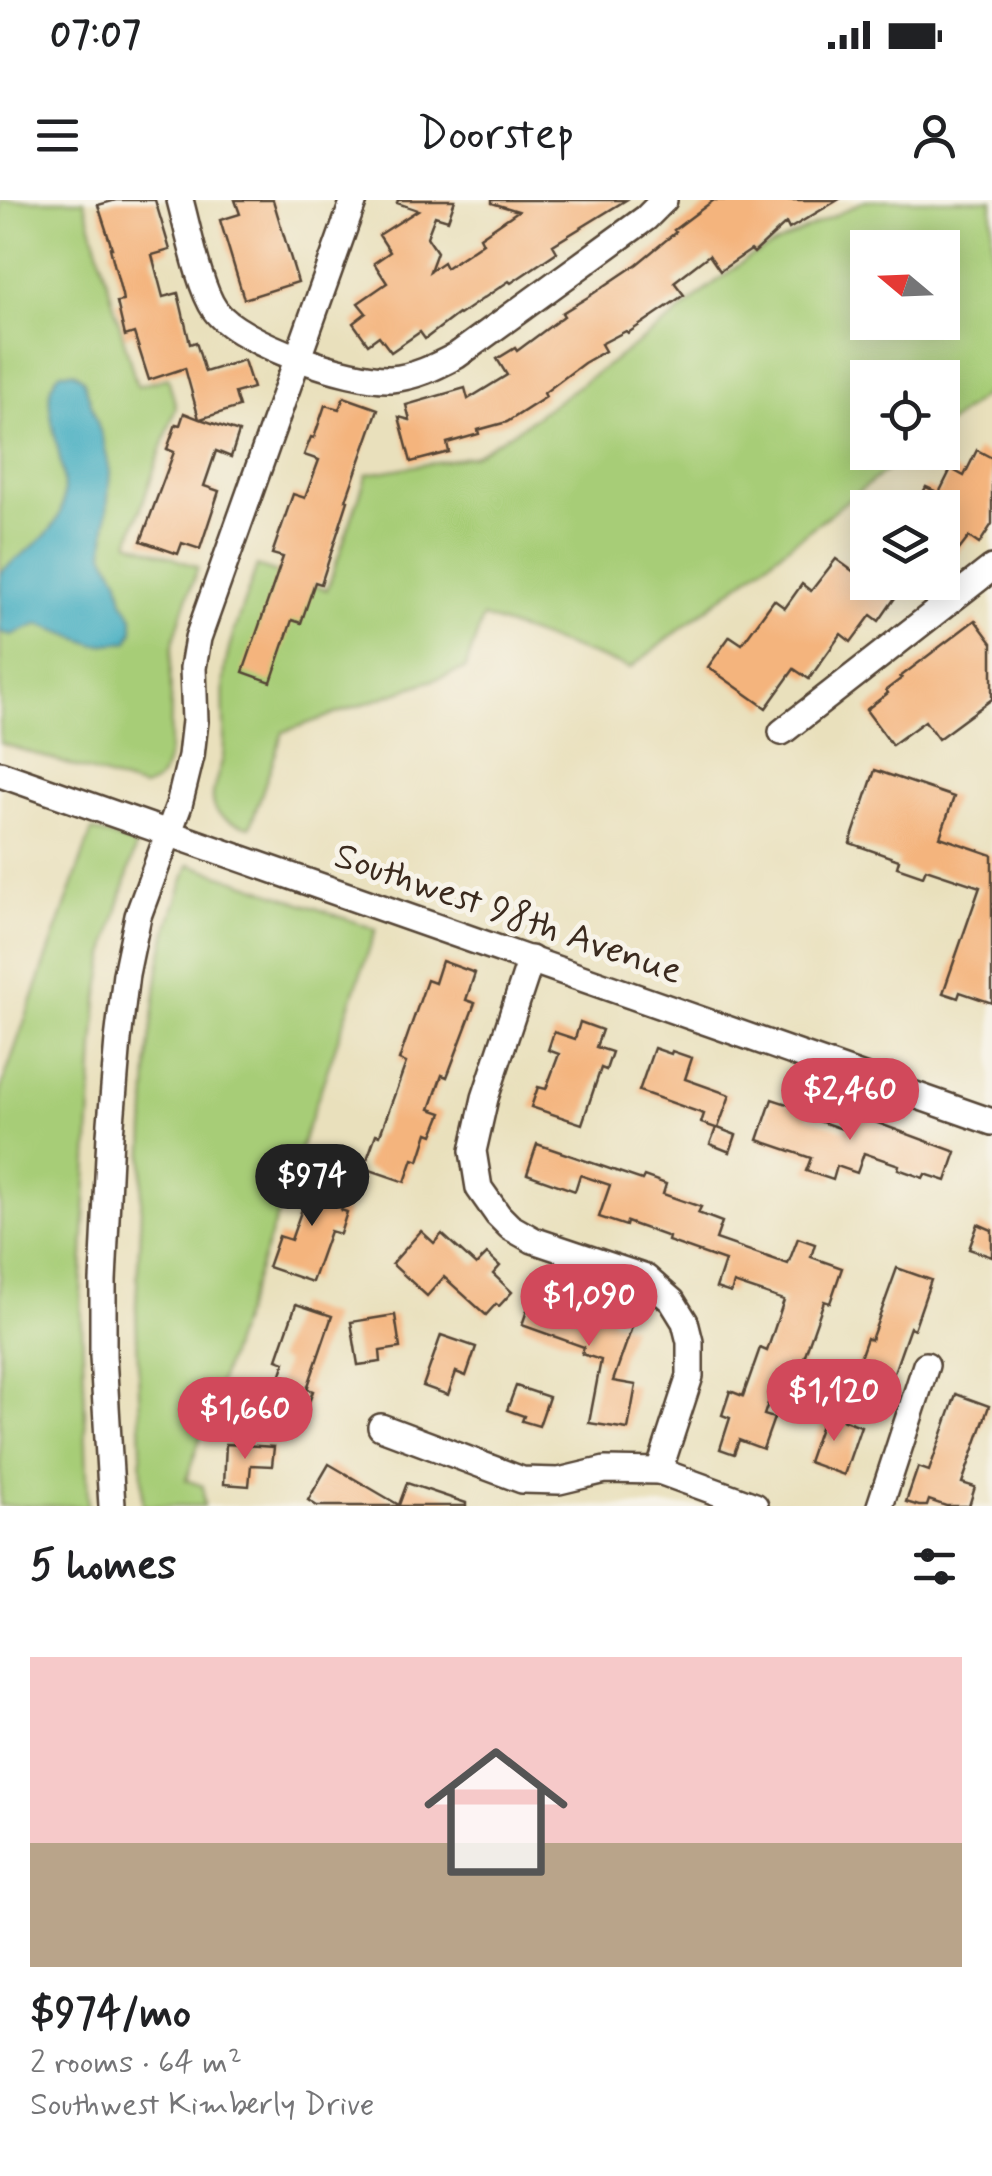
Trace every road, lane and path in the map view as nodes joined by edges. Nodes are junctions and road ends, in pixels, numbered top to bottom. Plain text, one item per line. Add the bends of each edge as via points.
1 (180, 200) edge
2 (354, 200) edge
3 (664, 200) edge
4 (298, 358) junction
5 (992, 568) edge
6 (782, 732) dead end
7 (0, 774) edge
8 (168, 833) junction
9 (531, 958) junction
10 (992, 1122) edge
11 (926, 1365) dead end
12 (381, 1428) dead end
13 (659, 1471) junction
14 (112, 1506) edge
15 (755, 1506) edge
16 (880, 1506) edge

1 - 4 street via 216,312 240,332
2 - 4 street
3 - 4 street via 433,369 389,379
4 - 8 street via 198,638 191,756
5 - 6 street
7 - 8 street, Southwest 98th Avenue
8 - 9 street, Southwest 98th Avenue
8 - 14 street via 138,916 126,974 111,1116 102,1356
9 - 10 street, Southwest 98th Avenue
9 - 13 street via 473,1151 480,1188 510,1227 646,1278 672,1300 690,1342 690,1376
11 - 16 street
12 - 13 street via 522,1480
13 - 15 street

